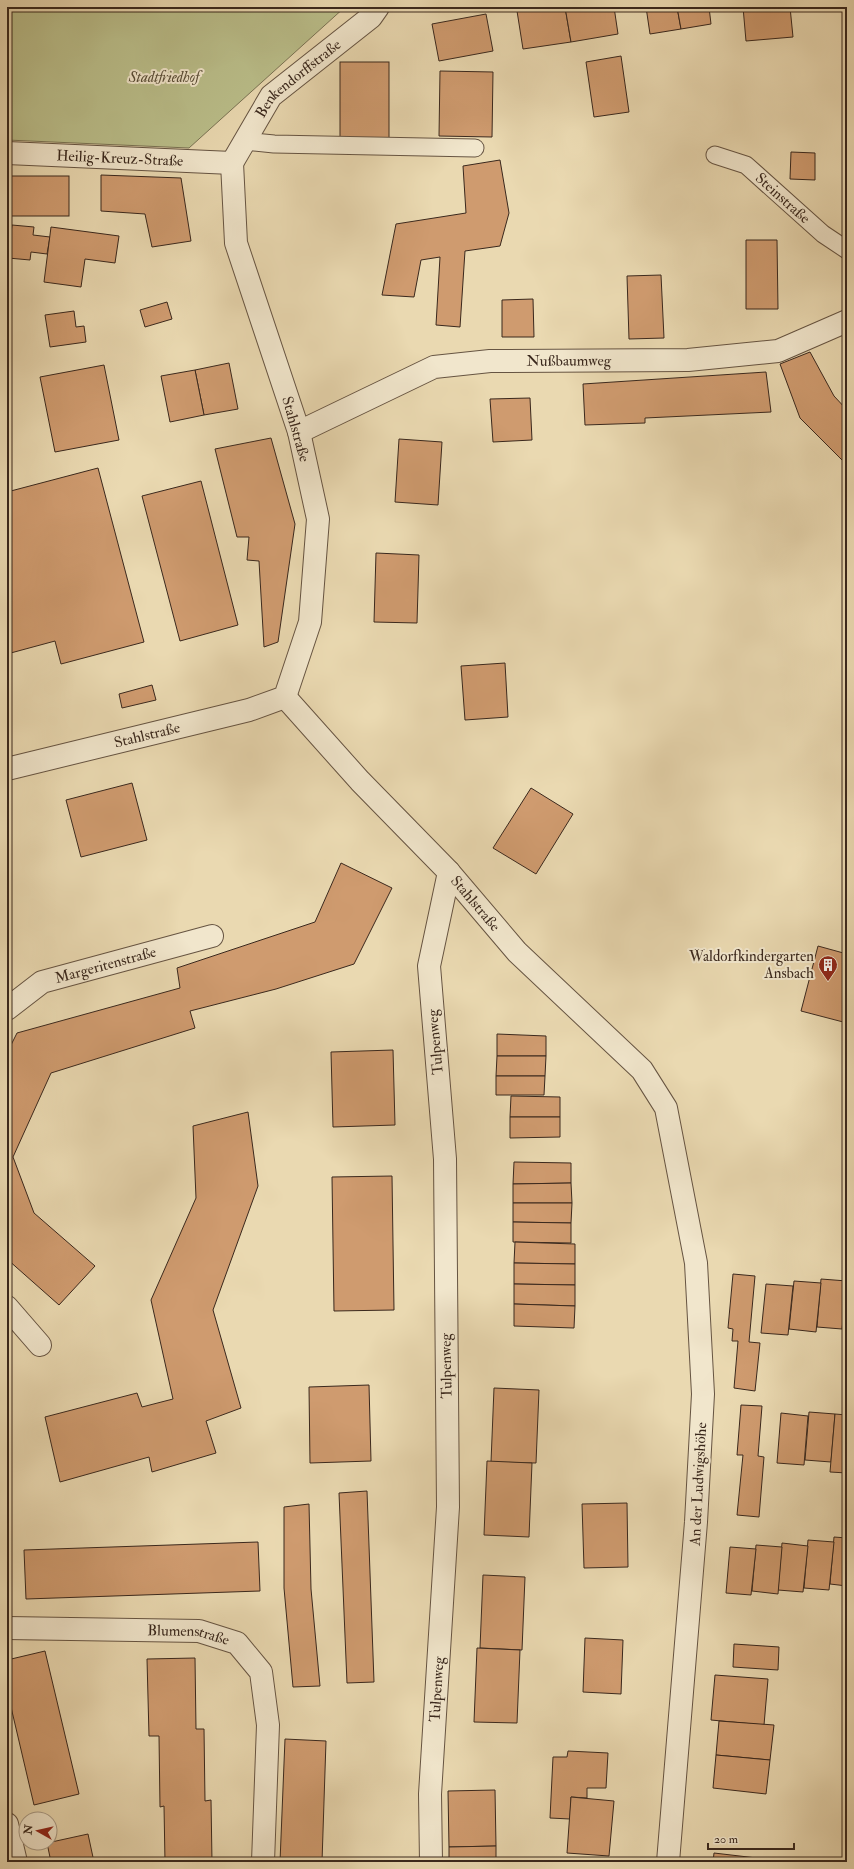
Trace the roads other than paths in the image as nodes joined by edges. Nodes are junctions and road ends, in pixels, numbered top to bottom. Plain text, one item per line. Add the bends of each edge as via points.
1 (378, 7) edge
2 (245, 141) junction
3 (475, 148) dead end
4 (7, 153) edge
5 (715, 155) dead end
6 (232, 163) junction
7 (847, 250) edge
8 (847, 321) edge
9 (299, 432) junction
10 (285, 697) junction
11 (7, 769) edge
12 (450, 872) junction
13 (212, 936) dead end
14 (7, 1009) edge
15 (666, 1108) joint
16 (7, 1307) edge
17 (40, 1345) dead end
18 (7, 1628) edge
19 (7, 1824) edge
20 (16, 1862) edge
21 (263, 1862) edge
22 (430, 1862) edge
23 (668, 1862) edge

1 - 2 street, Benkendorffstraße via 371,17 271,96
2 - 3 lane via 274,144
2 - 6 street, Benkendorffstraße
4 - 6 street, Heilig-Kreuz-Straße
5 - 7 lane, Steinstraße via 746,165 823,234
6 - 9 street, Stahlstraße via 236,243
8 - 9 street, Nußbaumweg via 778,351 688,360 490,361 434,367
9 - 10 street, Stahlstraße via 318,519 310,622
10 - 11 street, Stahlstraße via 249,710
10 - 12 street, Stahlstraße via 360,781
12 - 15 street, Stahlstraße via 517,952 642,1070
12 - 22 street, Tulpenweg via 429,966 444,1158 448,1507 430,1794
13 - 14 street, Margeritenstraße via 42,982
15 - 23 street, An der Ludwigshöhe via 696,1263 703,1394 696,1522
16 - 17 street
18 - 21 street, Blumenstraße via 199,1631 237,1643 261,1672 268,1725
19 - 20 street

